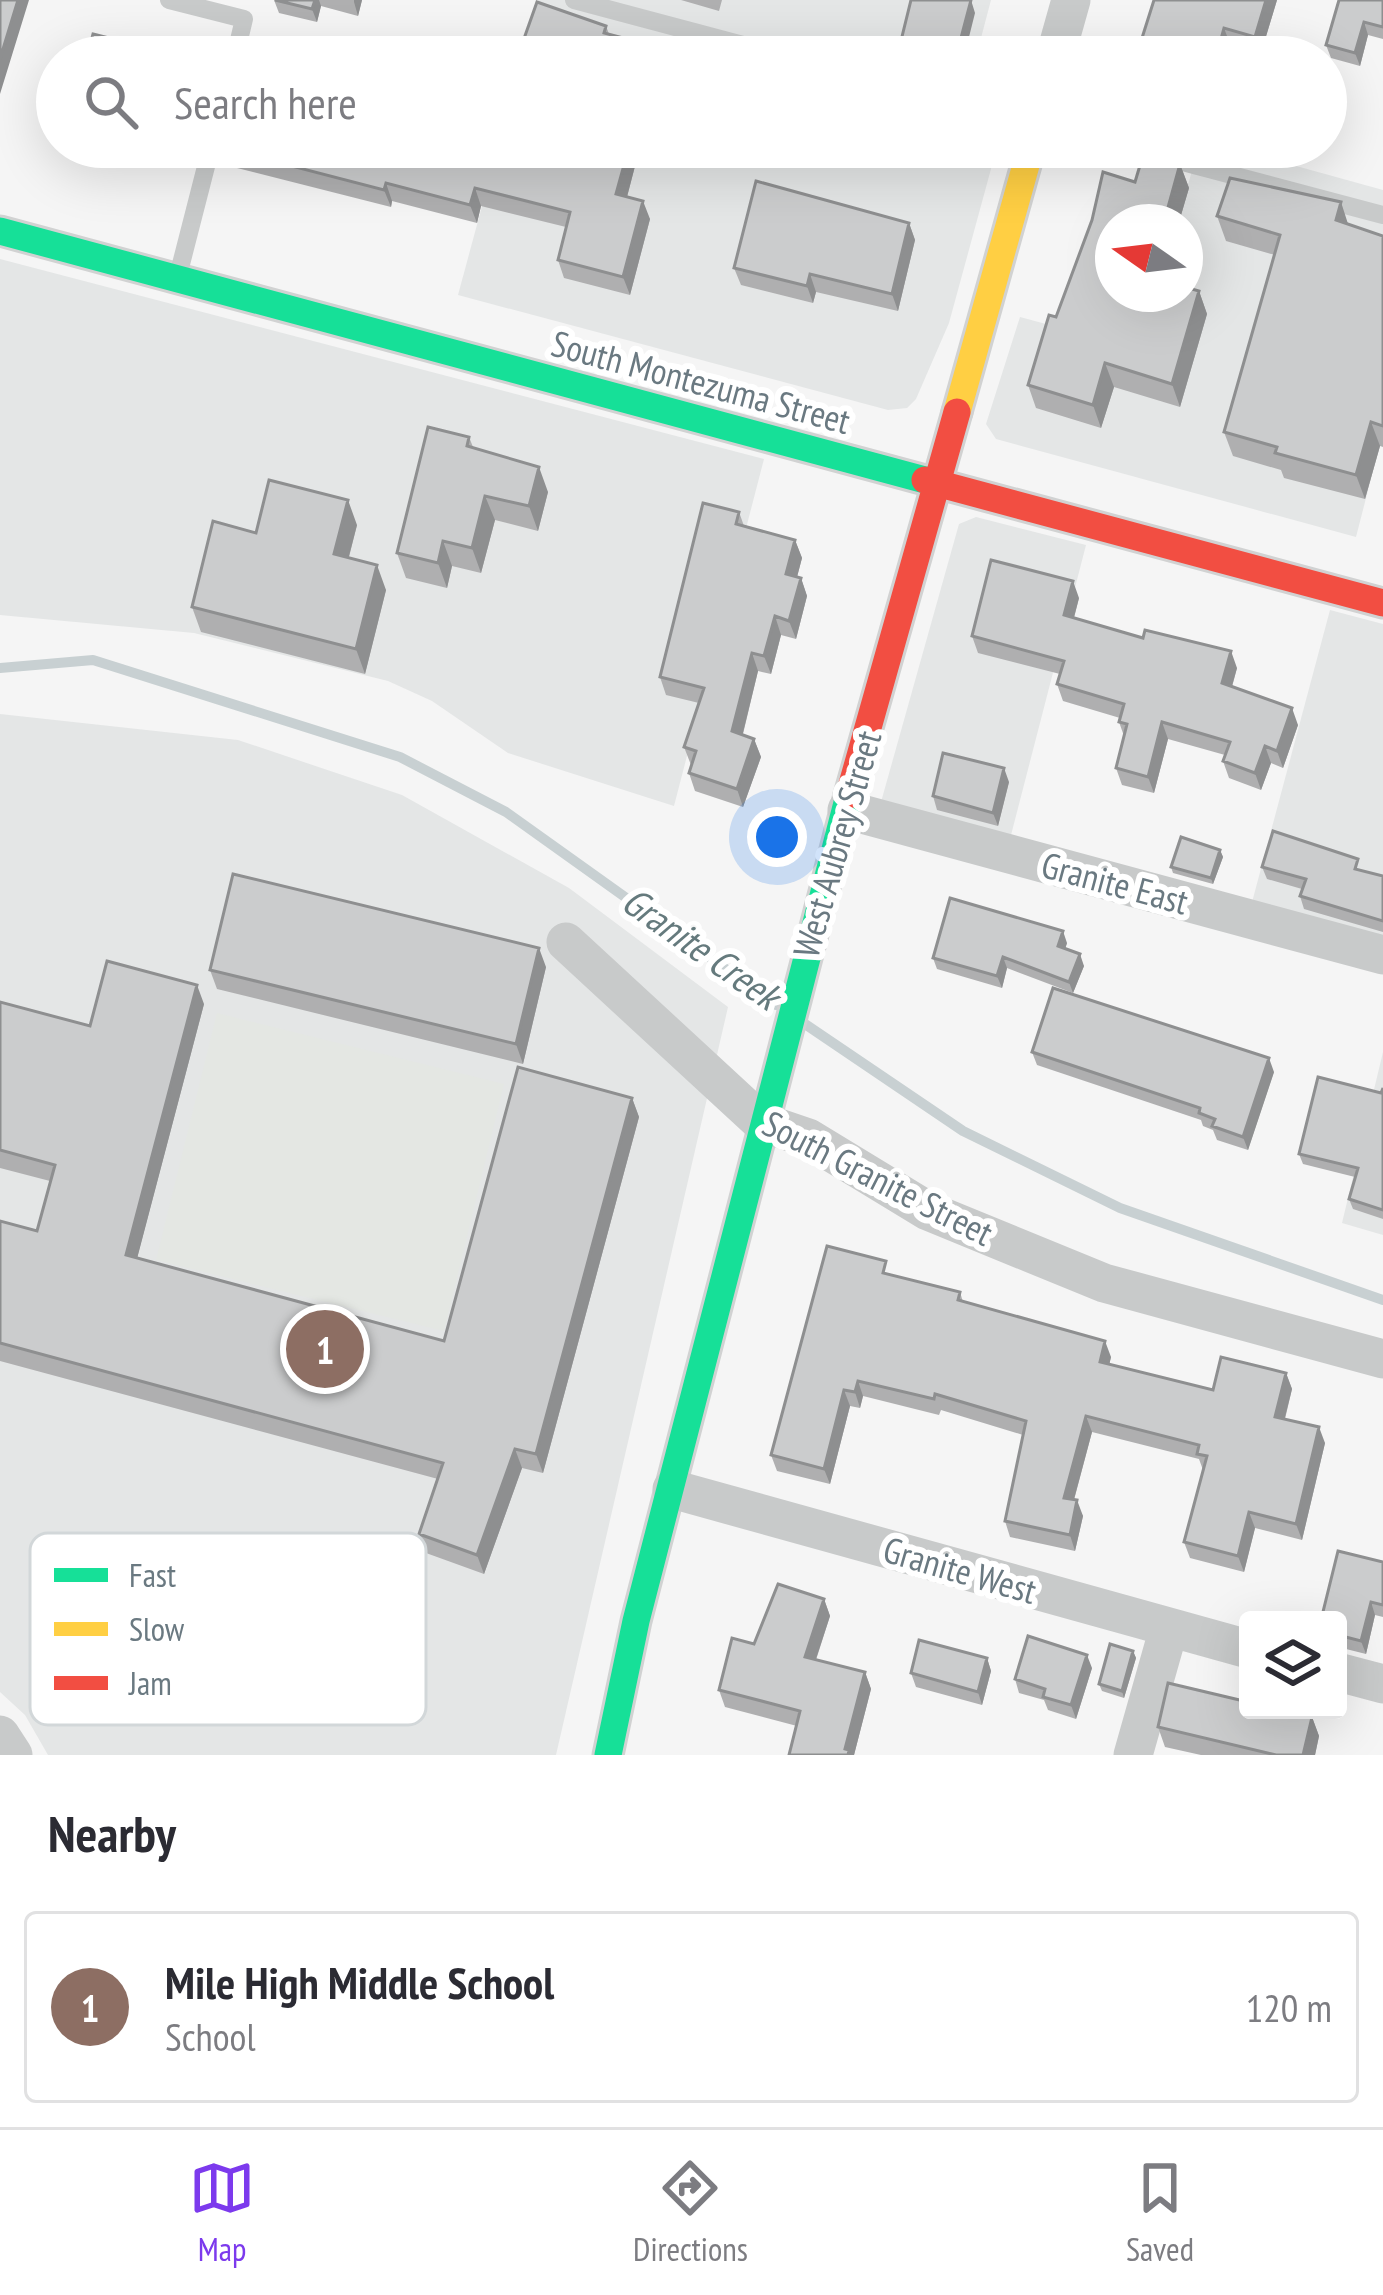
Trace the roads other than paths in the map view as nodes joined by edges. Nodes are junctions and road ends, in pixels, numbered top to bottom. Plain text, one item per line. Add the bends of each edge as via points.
1 (169, 0) edge
2 (574, 0) edge
3 (1071, 0) edge
4 (240, 36) edge
5 (709, 36) edge
6 (1061, 36) edge
7 (206, 168) edge
8 (1025, 168) edge
9 (1205, 168) edge
10 (1383, 215) edge
11 (0, 231) edge
12 (177, 279) junction
13 (938, 483) junction
14 (1383, 603) edge
15 (847, 810) junction
16 (566, 942) dead end
17 (1383, 955) edge
18 (761, 1122) junction
19 (1383, 1359) edge
20 (672, 1489) junction
21 (1169, 1628) junction
22 (1239, 1647) edge
23 (1347, 1674) edge
24 (1383, 1684) edge
25 (0, 1735) edge
26 (13, 1755) edge
27 (608, 1755) edge
28 (1133, 1755) edge

1 - 4 lane via 244,19
2 - 5 lane
3 - 6 street
7 - 12 lane
8 - 13 street, West Aubrey Street
9 - 10 lane
11 - 12 street, South Montezuma Street
12 - 13 street, South Montezuma Street
13 - 14 street, South Montezuma Street
13 - 15 street, West Aubrey Street
15 - 17 street, Granite East
15 - 18 street, West Aubrey Street
16 - 18 street, South Granite Street
18 - 19 street, South Granite Street via 808,1138 928,1211 1104,1283
18 - 20 street, West Aubrey Street
20 - 21 street, Granite West
20 - 27 street, West Aubrey Street
21 - 22 street, Granite West
21 - 28 street
23 - 24 street
25 - 26 street

